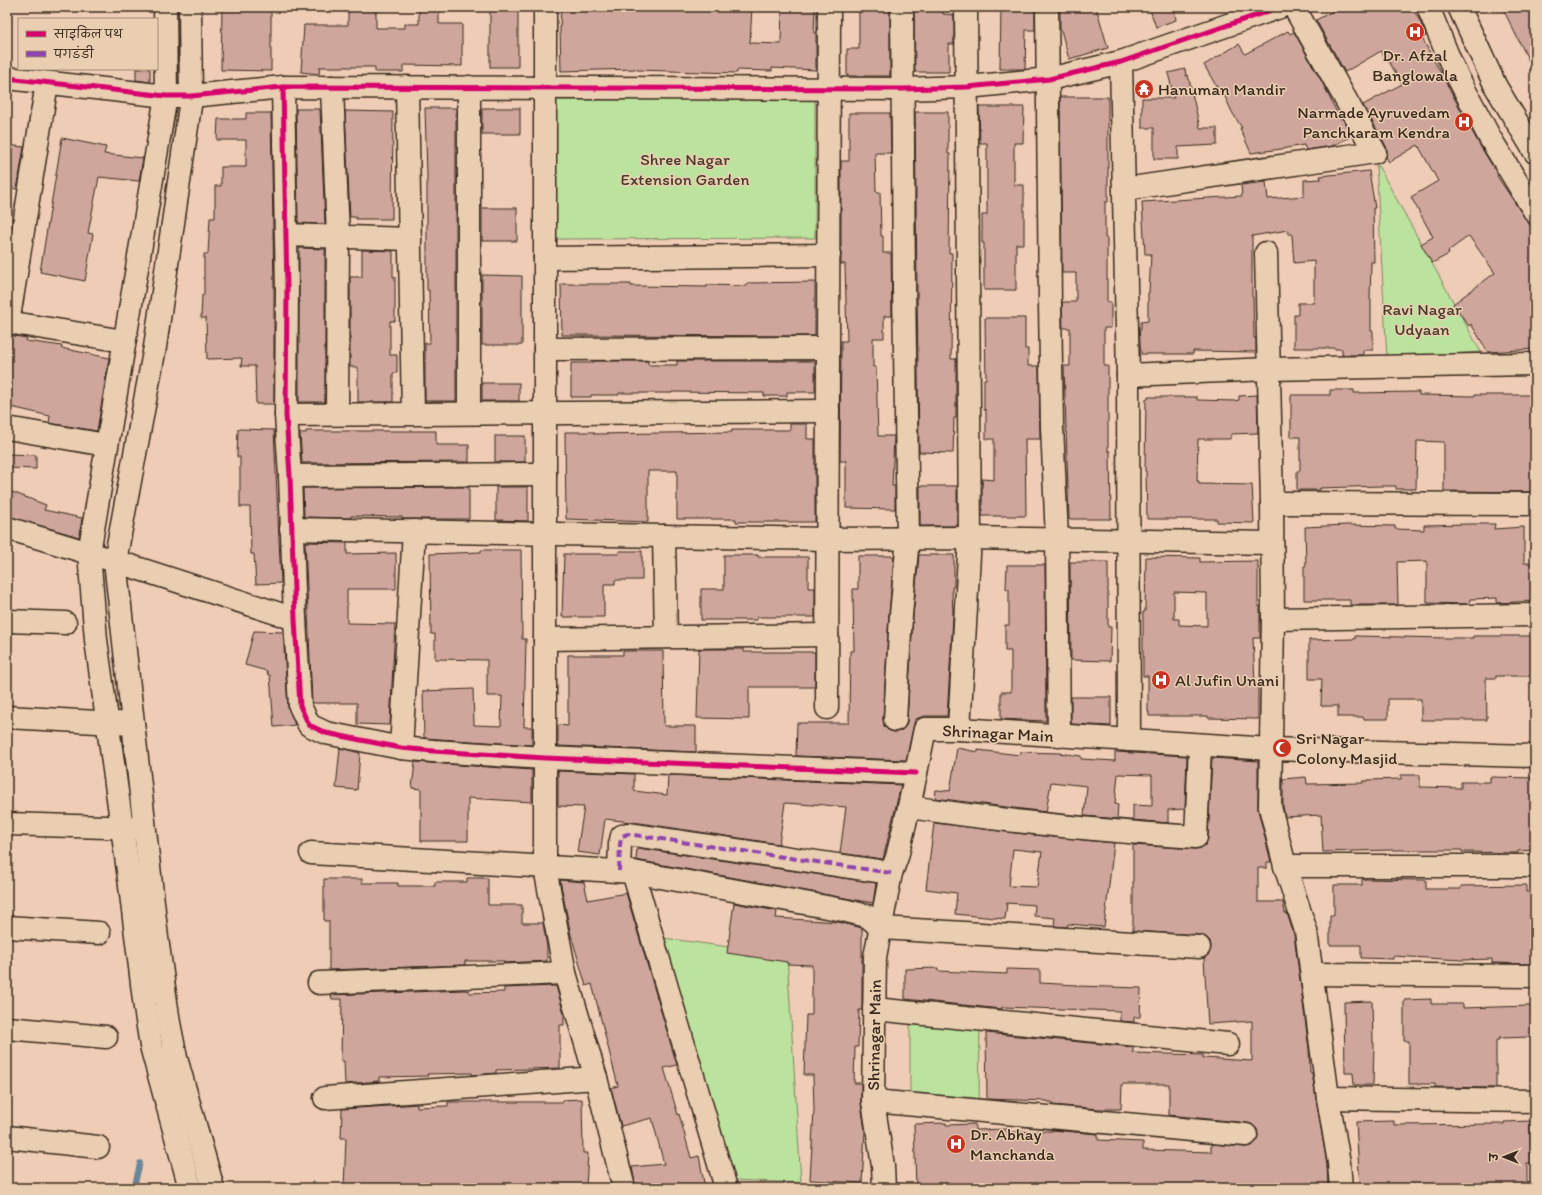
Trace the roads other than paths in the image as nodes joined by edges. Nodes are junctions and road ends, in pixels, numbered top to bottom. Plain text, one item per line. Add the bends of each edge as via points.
1 (165, 7) edge
2 (190, 7) edge
3 (546, 7) edge
4 (829, 7) edge
5 (902, 7) edge
6 (966, 7) edge
7 (1047, 7) edge
8 (1280, 7) edge
9 (1294, 7) edge
10 (1428, 7) edge
11 (1459, 7) edge
12 (1121, 62) junction
13 (7, 78) edge
14 (1049, 79) junction
15 (47, 83) junction
16 (283, 87) junction
17 (332, 87) junction
18 (407, 87) junction
19 (469, 87) junction
20 (546, 87) junction
21 (967, 87) junction
22 (830, 88) junction
23 (902, 88) junction
24 (166, 96) junction
25 (191, 96) junction
26 (1535, 152) edge
27 (1125, 189) junction
28 (16, 209) edge
29 (1535, 211) edge
30 (286, 235) junction
31 (338, 237) junction
32 (410, 239) junction
33 (1266, 253) dead end
34 (829, 255) junction
35 (545, 258) junction
36 (8, 322) edge
37 (124, 341) junction
38 (155, 347) junction
39 (828, 348) junction
40 (545, 349) junction
41 (1535, 364) edge
42 (1269, 369) junction
43 (1128, 375) junction
44 (828, 411) junction
45 (469, 413) junction
46 (545, 413) junction
47 (337, 414) junction
48 (413, 414) junction
49 (286, 415) junction
50 (7, 428) edge
51 (106, 445) junction
52 (545, 474) junction
53 (290, 476) junction
54 (1272, 503) junction
55 (1535, 504) edge
56 (7, 528) edge
57 (291, 529) junction
58 (414, 531) junction
59 (545, 534) junction
60 (664, 536) junction
61 (908, 538) junction
62 (970, 538) junction
63 (827, 539) junction
64 (1057, 539) junction
65 (1128, 540) junction
66 (1272, 543) junction
67 (88, 553) junction
68 (114, 561) junction
69 (1535, 615) edge
70 (295, 619) junction
71 (1273, 619) junction
72 (7, 621) edge
73 (65, 623) dead end
74 (827, 635) junction
75 (666, 637) junction
76 (545, 639) junction
77 (827, 708) dead end
78 (7, 717) edge
79 (895, 720) dead end
80 (108, 724) junction
81 (133, 724) junction
82 (959, 729) junction
83 (1060, 736) junction
84 (1129, 740) junction
85 (1200, 746) junction
86 (401, 748) junction
87 (1270, 749) junction
88 (1535, 756) edge
89 (545, 758) junction
90 (916, 773) junction
91 (909, 807) junction
92 (7, 824) edge
93 (122, 828) junction
94 (145, 828) junction
95 (311, 853) dead end
96 (1285, 866) junction
97 (1535, 866) edge
98 (545, 868) junction
99 (626, 872) junction
100 (891, 873) junction
101 (7, 927) edge
102 (882, 928) junction
103 (99, 933) dead end
104 (1199, 947) dead end
105 (565, 973) junction
106 (1313, 974) junction
107 (1535, 976) edge
108 (319, 983) dead end
109 (874, 1009) junction
110 (7, 1028) edge
111 (106, 1037) dead end
112 (173, 1041) junction
113 (1228, 1044) dead end
114 (151, 1046) junction
115 (596, 1078) junction
116 (325, 1098) dead end
117 (1328, 1098) junction
118 (1535, 1100) edge
119 (872, 1101) junction
120 (1246, 1135) dead end
121 (7, 1137) edge
122 (98, 1146) dead end
123 (190, 1188) edge
124 (213, 1188) edge
125 (624, 1188) edge
126 (726, 1188) edge
127 (884, 1188) edge
128 (1342, 1188) edge

1 - 24 street
2 - 25 street
3 - 20 street
4 - 22 street
5 - 23 street
6 - 21 street
7 - 14 street
8 - 12 street
9 - 27 street via 1375,152
10 - 29 street via 1453,68 1490,138
11 - 26 street via 1496,87
12 - 14 street
12 - 27 street
13 - 15 street
14 - 21 street
14 - 64 street via 1052,411
15 - 24 street
15 - 28 street
16 - 17 street
16 - 25 street
16 - 30 street
17 - 18 street
17 - 31 street
18 - 19 street
18 - 32 street
19 - 20 street
19 - 45 street
20 - 22 street
20 - 35 street
21 - 23 street
21 - 62 street
22 - 23 street
22 - 34 street
23 - 61 street
24 - 25 street
24 - 37 street
25 - 38 street
27 - 43 street
28 - 36 street
30 - 31 street
30 - 49 street
31 - 32 street
31 - 47 street
32 - 48 street
33 - 42 street
34 - 35 street
34 - 39 street
35 - 40 street
36 - 37 street
37 - 38 street
37 - 51 street
38 - 68 street
39 - 40 street
39 - 44 street
40 - 46 street
41 - 42 street
42 - 43 street
42 - 54 street
43 - 65 street
44 - 46 street
44 - 63 street
45 - 46 street
45 - 48 street
46 - 52 street
47 - 48 street
47 - 49 street
49 - 53 street
50 - 51 street
51 - 67 street
52 - 53 street
52 - 59 street
53 - 57 street
54 - 55 street
54 - 66 street
56 - 67 street
57 - 58 street
57 - 70 street
58 - 59 street
58 - 86 street
59 - 60 street
59 - 76 street
60 - 63 street
60 - 75 street
61 - 62 street
61 - 63 street
61 - 79 street
62 - 64 street
62 - 82 street
63 - 74 street
64 - 65 street
64 - 83 street
65 - 66 street
65 - 84 street
66 - 71 street
67 - 68 street
67 - 80 street via 96,640
68 - 70 street
68 - 81 street
69 - 71 street
70 - 86 street via 300,706 309,725 326,733
71 - 87 street
72 - 73 street
74 - 75 street
74 - 77 street
75 - 76 street
76 - 89 street
78 - 80 street
80 - 81 street
80 - 93 street
81 - 94 street
82 - 83 street, Shrinagar Main
82 - 90 street, Shrinagar Main via 925,729
83 - 84 street, Shrinagar Main
84 - 85 street, Shrinagar Main
85 - 87 street, Shrinagar Main
85 - 91 street via 1196,837 1102,830
86 - 89 street
87 - 88 street, Shrinagar Main
87 - 96 street via 1270,807
89 - 90 street
89 - 98 street
90 - 91 street, Shrinagar Main
91 - 100 street, Shrinagar Main
92 - 93 street
93 - 94 street
93 - 114 street
94 - 112 street via 157,938
95 - 98 street
96 - 97 street
96 - 106 street via 1306,931
98 - 99 street
98 - 105 street
99 - 100 street via 620,844 622,836 628,834
99 - 102 street via 843,910 867,916
99 - 126 street
100 - 102 street, Shrinagar Main
101 - 103 street
102 - 104 street
102 - 109 street, Shrinagar Main via 875,957
105 - 108 street
105 - 115 street
106 - 107 street
106 - 117 street
109 - 113 street
109 - 119 street, Shrinagar Main
110 - 111 street
112 - 114 street
112 - 124 street
114 - 123 street
115 - 116 street
115 - 125 street
117 - 118 street
117 - 128 street
119 - 120 street
119 - 127 street, Shrinagar Main via 883,1166
121 - 122 street

